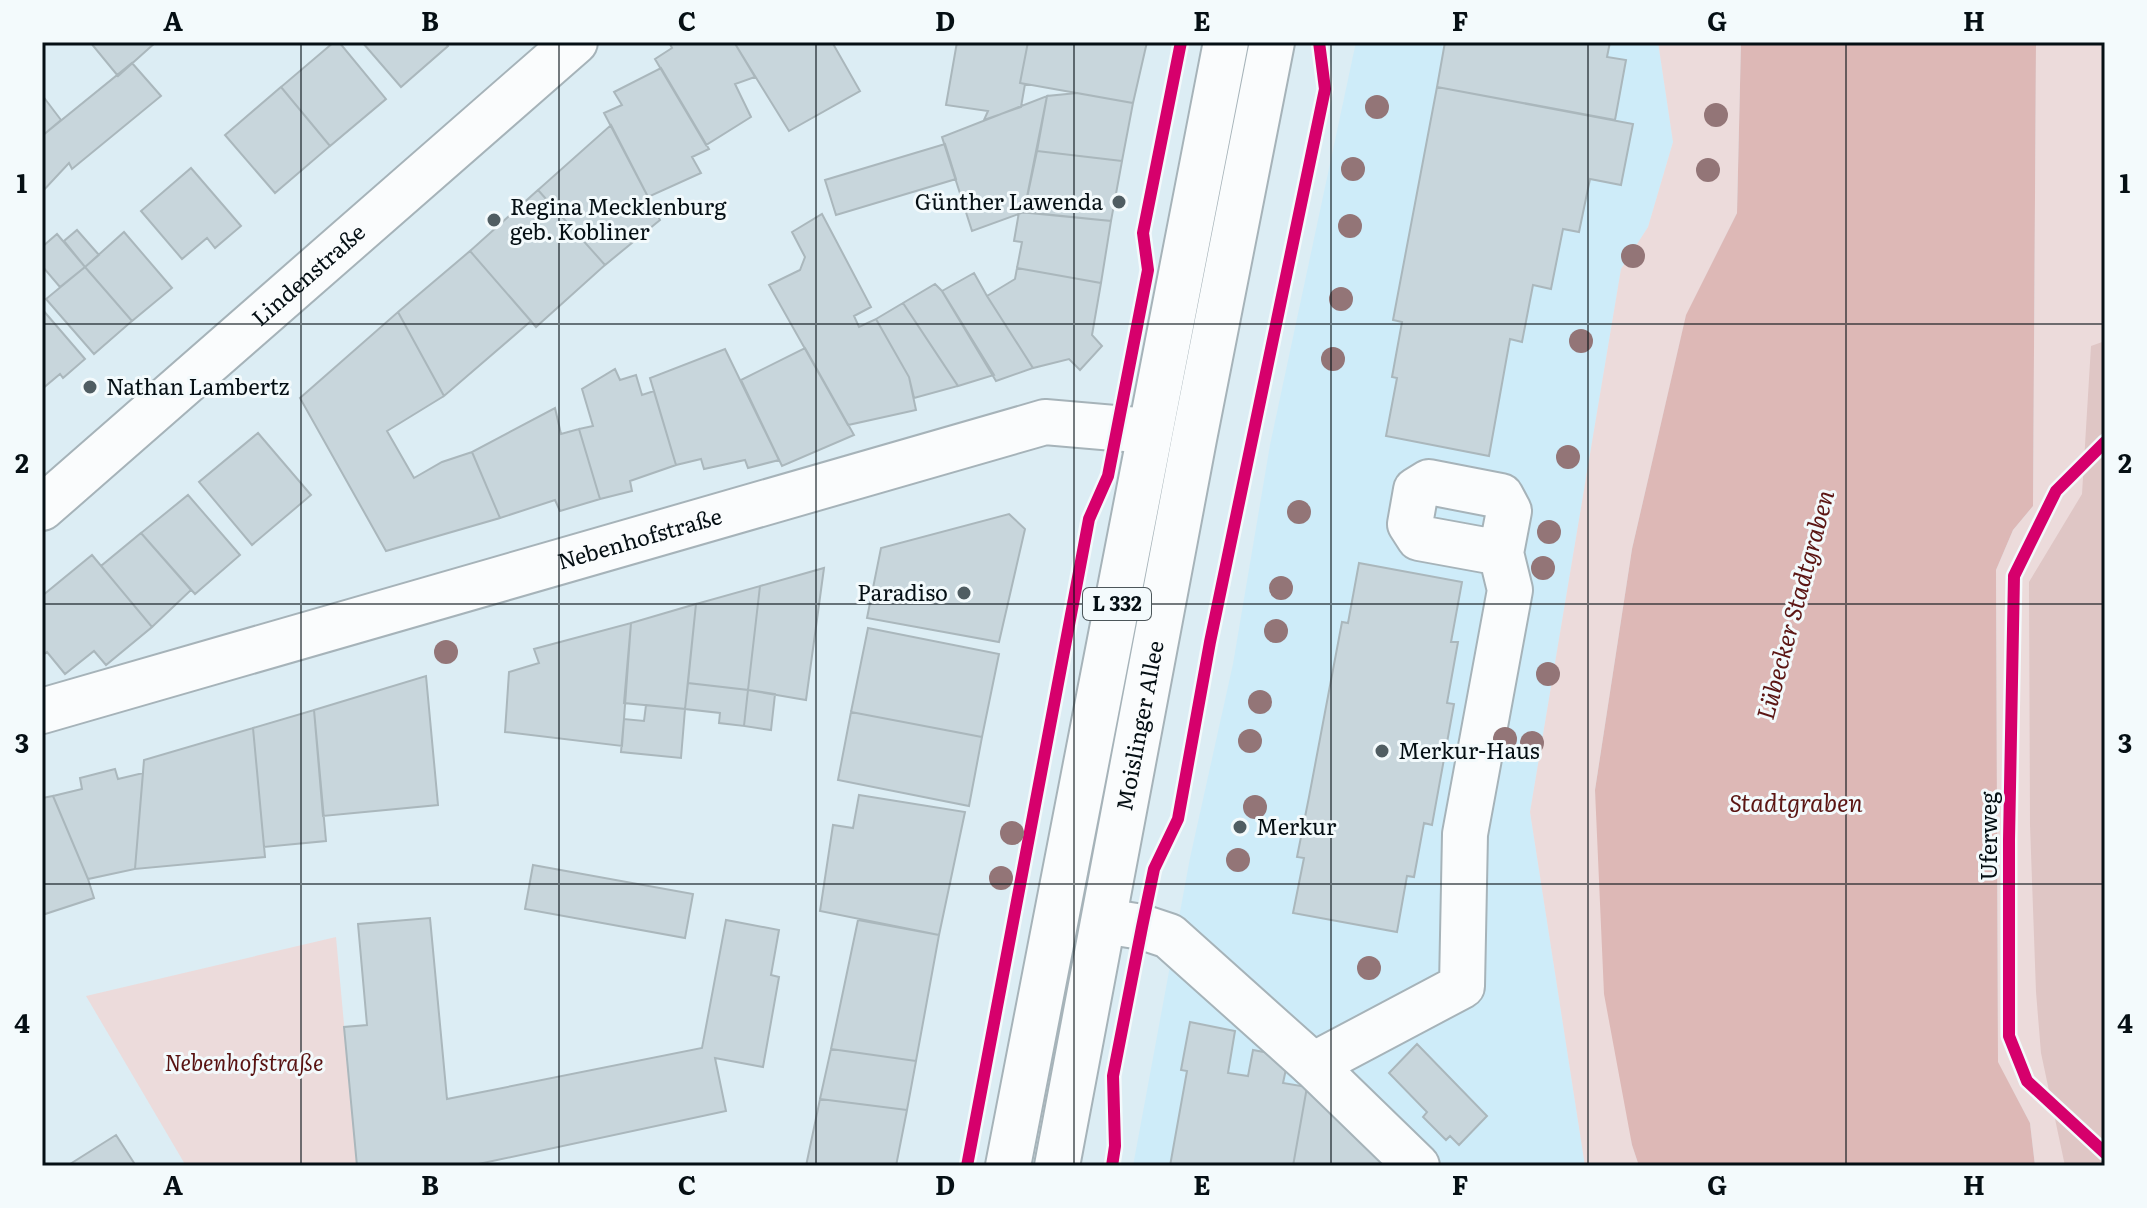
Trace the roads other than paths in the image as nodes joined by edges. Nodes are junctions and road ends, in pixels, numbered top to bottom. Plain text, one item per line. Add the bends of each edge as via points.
1 (575, 42) edge
2 (1226, 42) edge
3 (1272, 42) edge
4 (1149, 431) junction
5 (1194, 439) junction
6 (42, 508) edge
7 (1501, 553) dead end
8 (42, 711) edge
9 (1059, 909) junction
10 (1104, 921) junction
11 (1313, 1065) junction
12 (1008, 1166) edge
13 (1057, 1166) edge
14 (1417, 1166) edge

1 - 6 main road, Lindenstraße
2 - 4 main road, Moislinger Allee / L 332
3 - 5 main road, Moislinger Allee / L 332
4 - 5 main road
4 - 8 main road, Nebenhofstraße via 1045,422
4 - 9 main road, Moislinger Allee / L 332
5 - 10 main road, Moislinger Allee / L 332
7 - 11 main road via 1510,590 1465,834 1462,986
9 - 10 main road
9 - 12 main road, Moislinger Allee / L 332
10 - 11 main road via 1169,936
10 - 13 main road, Moislinger Allee / L 332
11 - 14 main road

